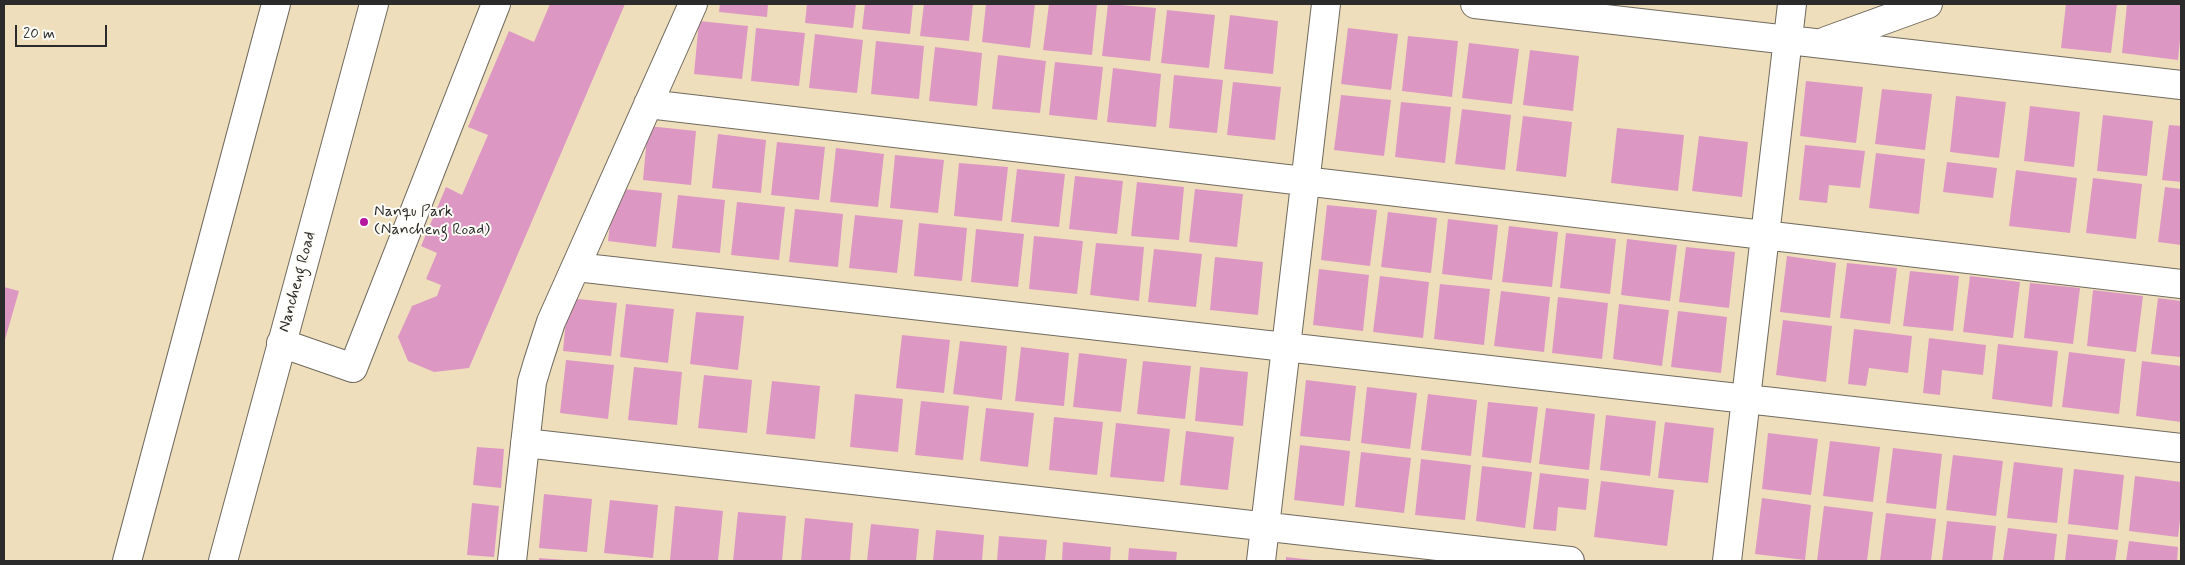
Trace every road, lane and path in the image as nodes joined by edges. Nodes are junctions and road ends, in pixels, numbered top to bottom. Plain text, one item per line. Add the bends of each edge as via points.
1 (267, 4) edge
2 (276, 4) edge
3 (374, 4) edge
4 (496, 4) edge
5 (693, 4) edge
6 (1326, 4) edge
7 (1475, 4) edge
8 (1792, 4) edge
9 (1928, 4) edge
10 (1788, 40) junction
11 (1820, 43) junction
12 (265, 46) junction
13 (2181, 85) edge
14 (648, 104) junction
15 (1305, 181) junction
16 (1766, 235) junction
17 (576, 267) junction
18 (2181, 284) edge
19 (281, 344) junction
20 (1286, 347) junction
21 (1746, 399) junction
22 (525, 443) junction
23 (2181, 448) edge
24 (1265, 527) junction
25 (128, 561) edge
26 (223, 561) edge
27 (512, 561) edge
28 (1261, 561) edge
29 (1570, 561) edge
30 (1727, 561) edge

1 - 12 street
2 - 12 street
3 - 19 street, Nancheng Road
4 - 19 street via 353,368
5 - 14 street
6 - 15 street
7 - 10 street
8 - 10 street
9 - 11 street
10 - 11 street
10 - 16 street
11 - 13 street
12 - 25 street
14 - 15 street
14 - 17 street
15 - 16 street
15 - 20 street
16 - 18 street
16 - 21 street
17 - 20 street
17 - 22 street via 534,375
19 - 26 street, Nancheng Road
20 - 21 street
20 - 24 street
21 - 23 street
21 - 30 street
22 - 24 street
22 - 27 street
24 - 28 street
24 - 29 street

